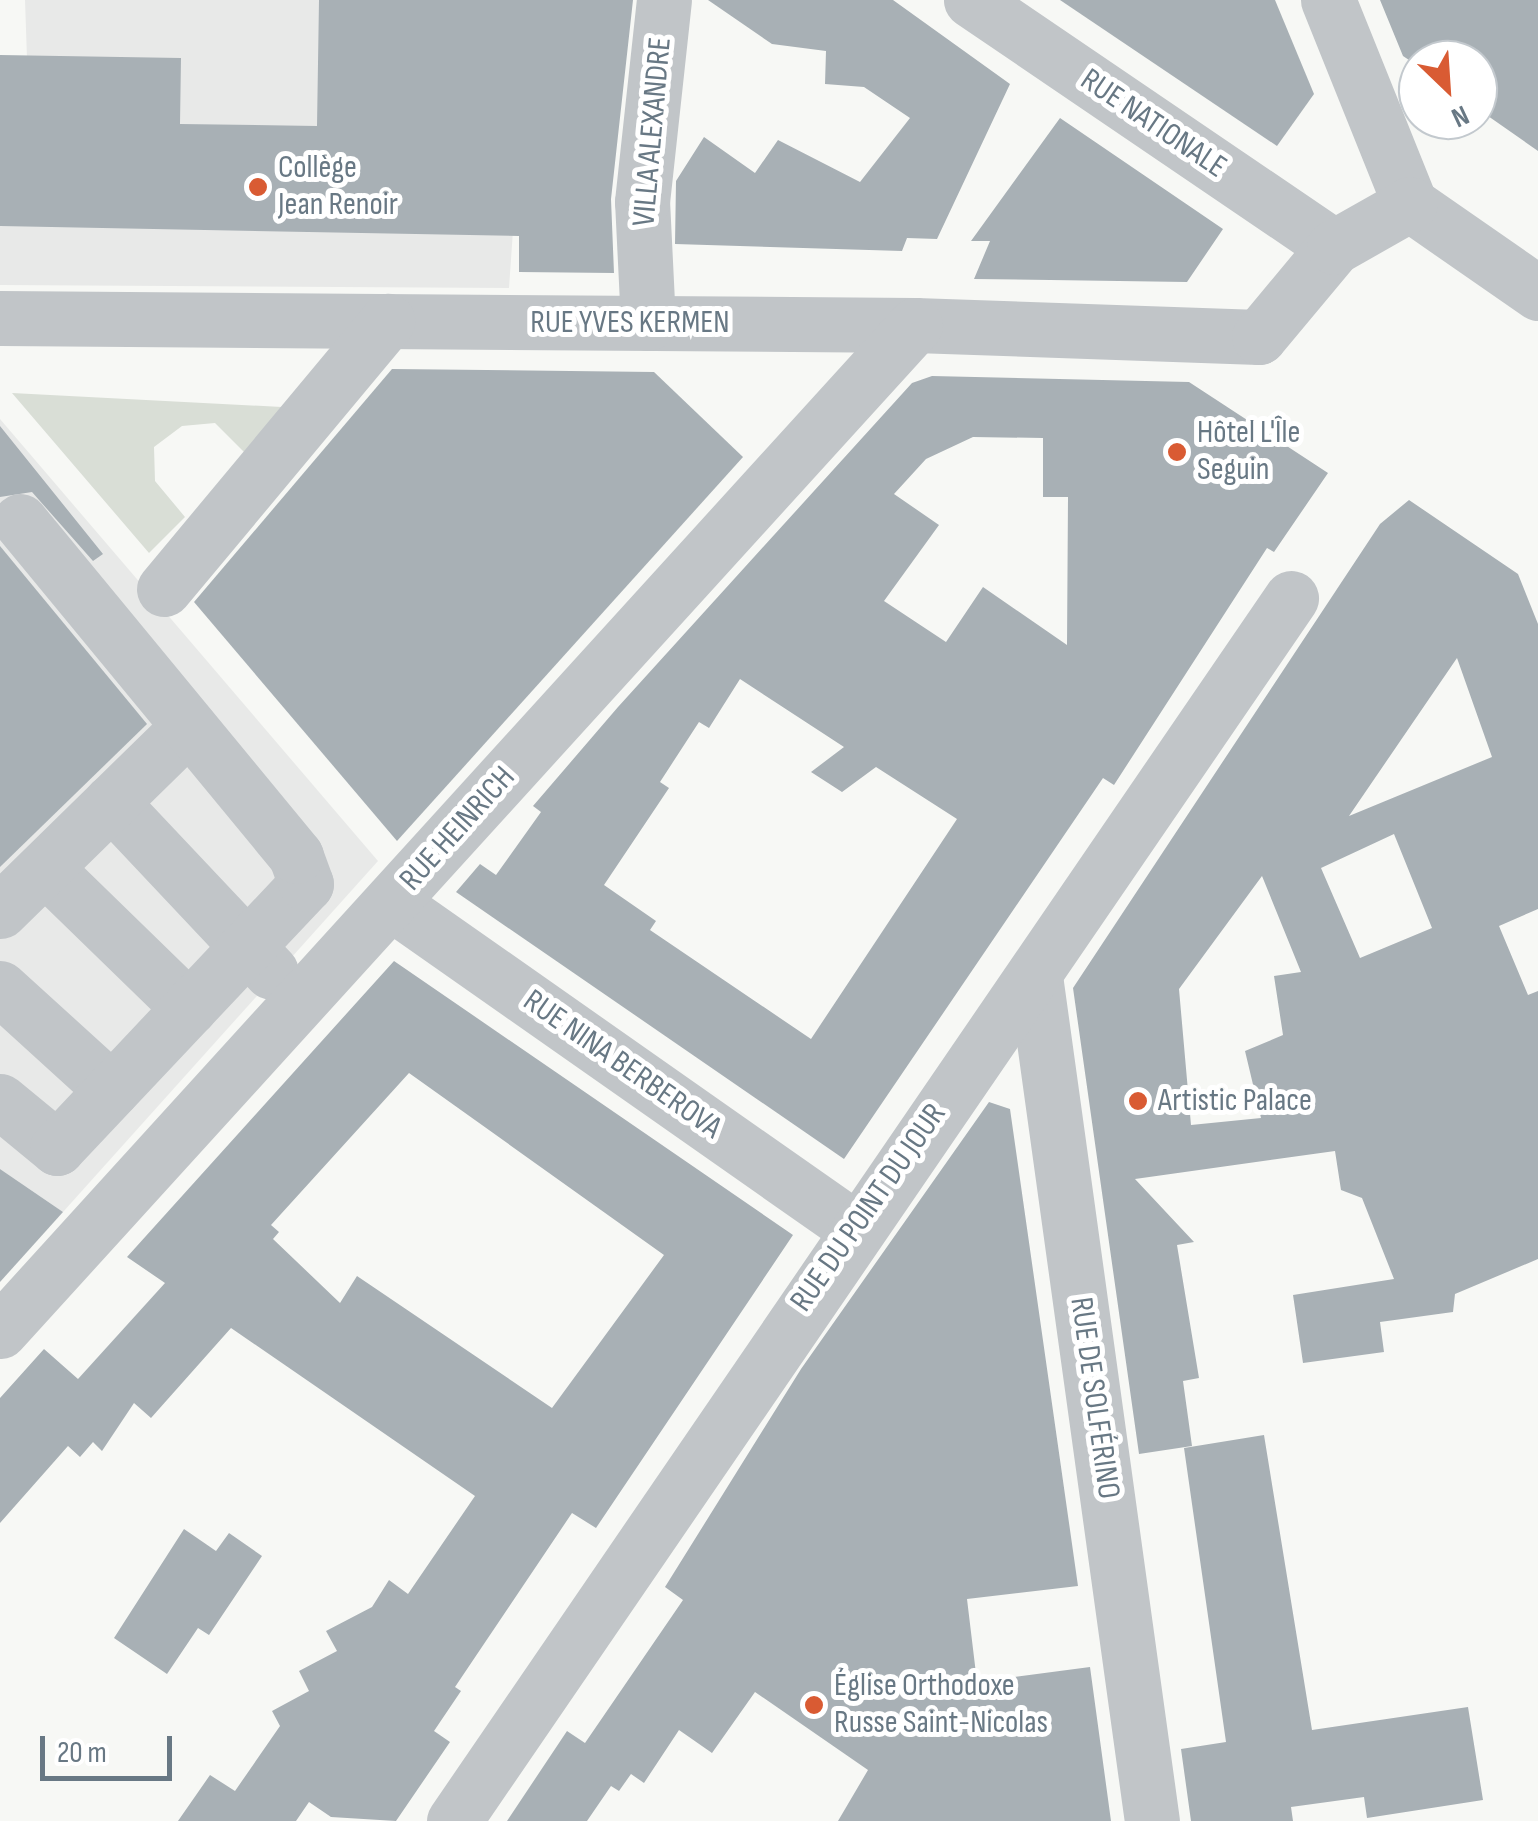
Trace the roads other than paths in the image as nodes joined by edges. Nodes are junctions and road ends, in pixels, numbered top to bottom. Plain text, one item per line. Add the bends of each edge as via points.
1 (664, 0) edge
2 (972, 0) edge
3 (1328, 0) edge
4 (1410, 204) junction
5 (1334, 247) junction
6 (1538, 292) edge
7 (0, 318) edge
8 (387, 321) junction
9 (648, 323) junction
10 (915, 325) junction
11 (11, 509) edge
12 (164, 589) dead end
13 (1291, 598) dead end
14 (189, 726) junction
15 (111, 802) junction
16 (44, 868) junction
17 (391, 902) junction
18 (0, 911) edge
19 (246, 948) junction
20 (1035, 976) junction
21 (0, 988) edge
22 (300, 1003) junction
23 (189, 1008) junction
24 (112, 1090) junction
25 (0, 1101) edge
26 (852, 1227) junction
27 (0, 1331) edge
28 (454, 1821) edge
29 (1152, 1821) edge

1 - 9 street, VILLA ALEXANDRE via 642,202
2 - 5 street, RUE NATIONALE
3 - 4 street
4 - 5 street
4 - 6 street
5 - 10 street, RUE YVES KERMEN via 1259,337
7 - 8 street, RUE YVES KERMEN
8 - 9 street, RUE YVES KERMEN
8 - 12 street
9 - 10 street, RUE YVES KERMEN
10 - 17 street, RUE HEINRICH
11 - 14 street
13 - 20 street, RUE DU POINT DU JOUR
14 - 15 street
14 - 19 street via 305,870 306,884
15 - 16 street
15 - 19 street
16 - 18 street
16 - 23 street
17 - 22 street, RUE HEINRICH
17 - 26 street, RUE NINA BERBEROVA
19 - 22 street
19 - 23 street
20 - 26 street, RUE DU POINT DU JOUR
20 - 29 street, RUE DE SOLFÉRINO
21 - 24 street
22 - 27 street, RUE HEINRICH
23 - 24 street
24 - 25 street via 57,1148
26 - 28 street, RUE DU POINT DU JOUR

